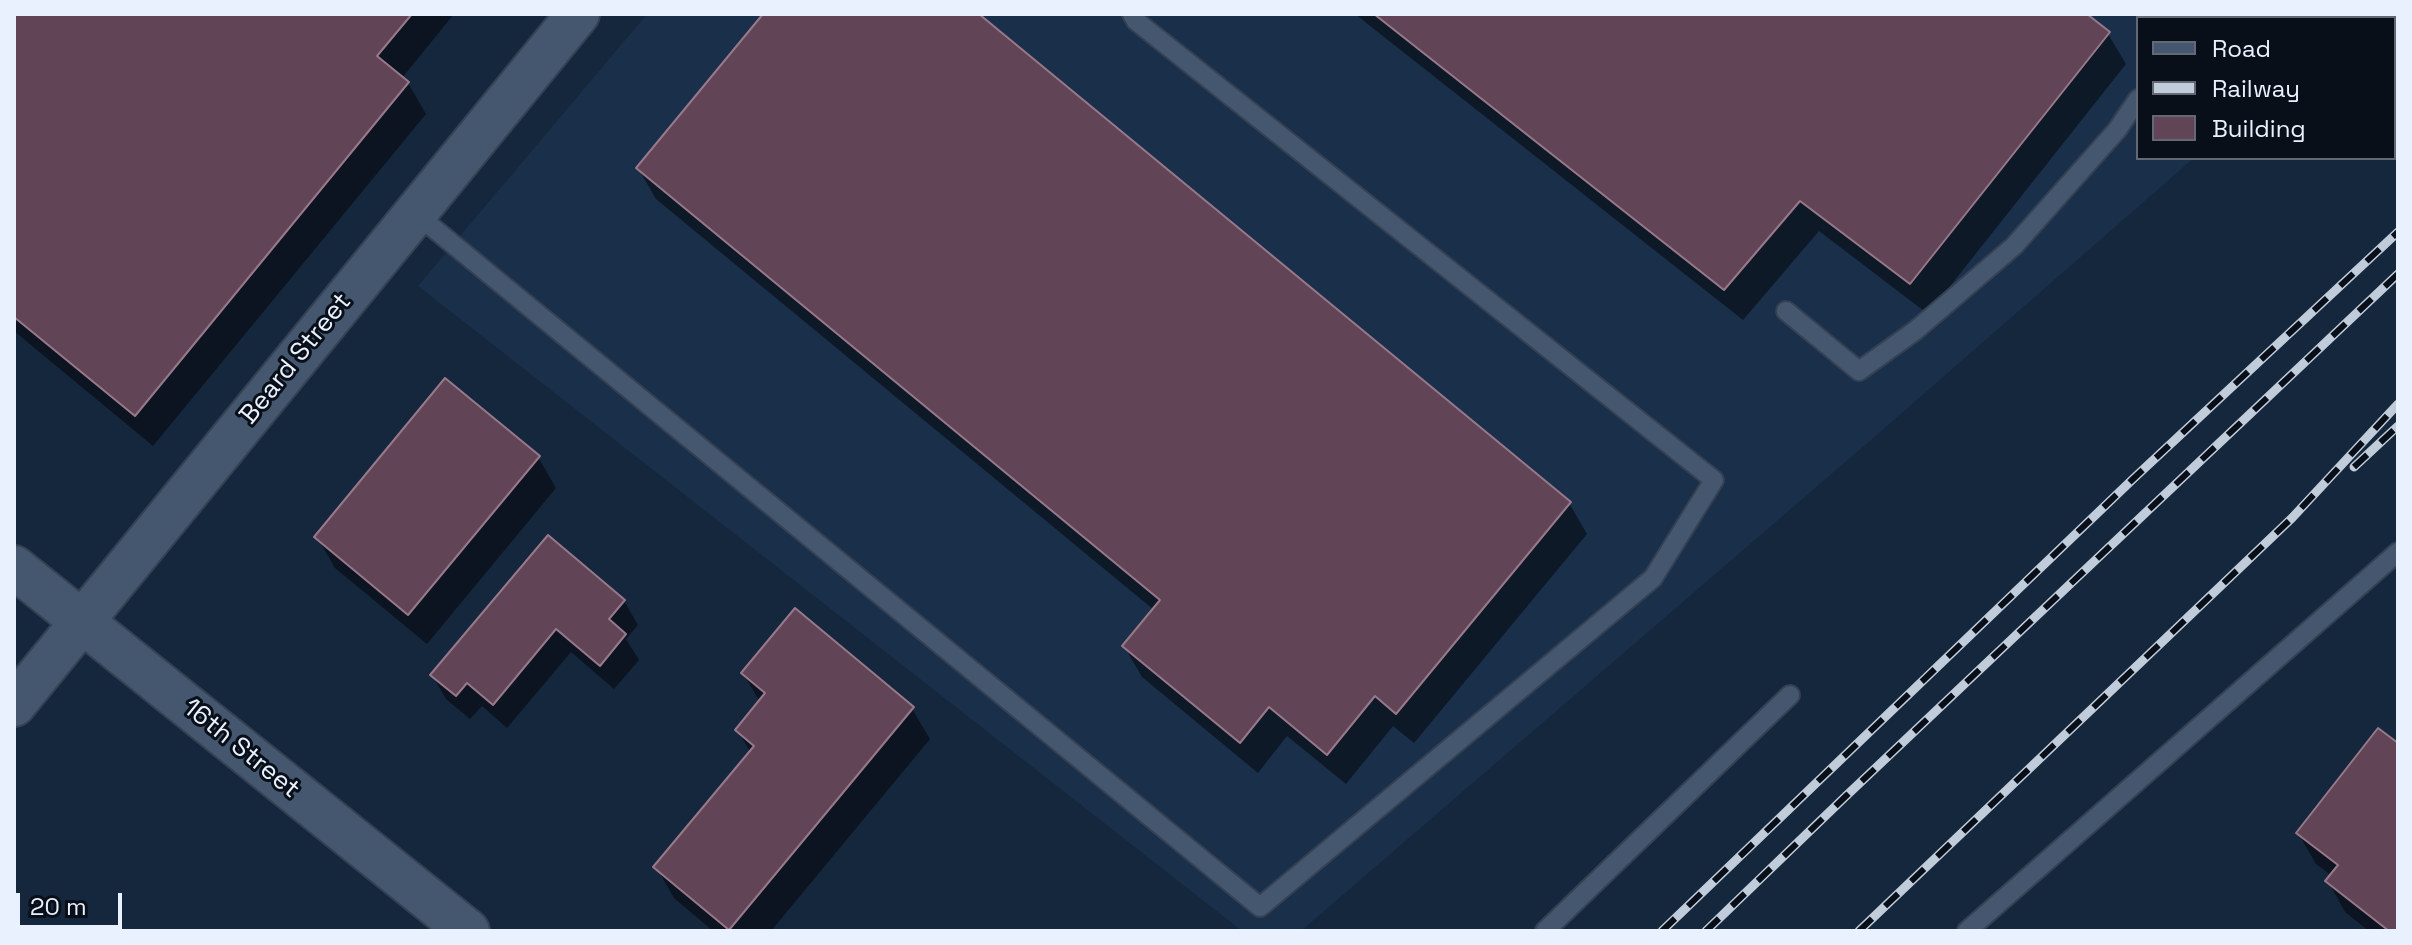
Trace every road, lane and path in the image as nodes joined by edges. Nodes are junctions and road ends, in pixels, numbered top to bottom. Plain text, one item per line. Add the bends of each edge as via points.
1 (578, 14) edge
2 (1132, 14) edge
3 (2136, 102) edge
4 (415, 213) junction
5 (1786, 311) dead end
6 (2398, 552) edge
7 (14, 567) edge
8 (80, 621) junction
9 (1790, 695) dead end
10 (14, 705) edge
11 (468, 931) edge
12 (1545, 931) edge
13 (1967, 931) edge

1 - 4 street, Beard Street
2 - 4 lane via 1714,480 1653,578 1260,907
3 - 5 lane via 2014,246 1859,371
4 - 8 street, Beard Street
6 - 13 lane
7 - 8 street, 16th Street
8 - 10 street, Beard Street
8 - 11 street, 16th Street
9 - 12 lane

